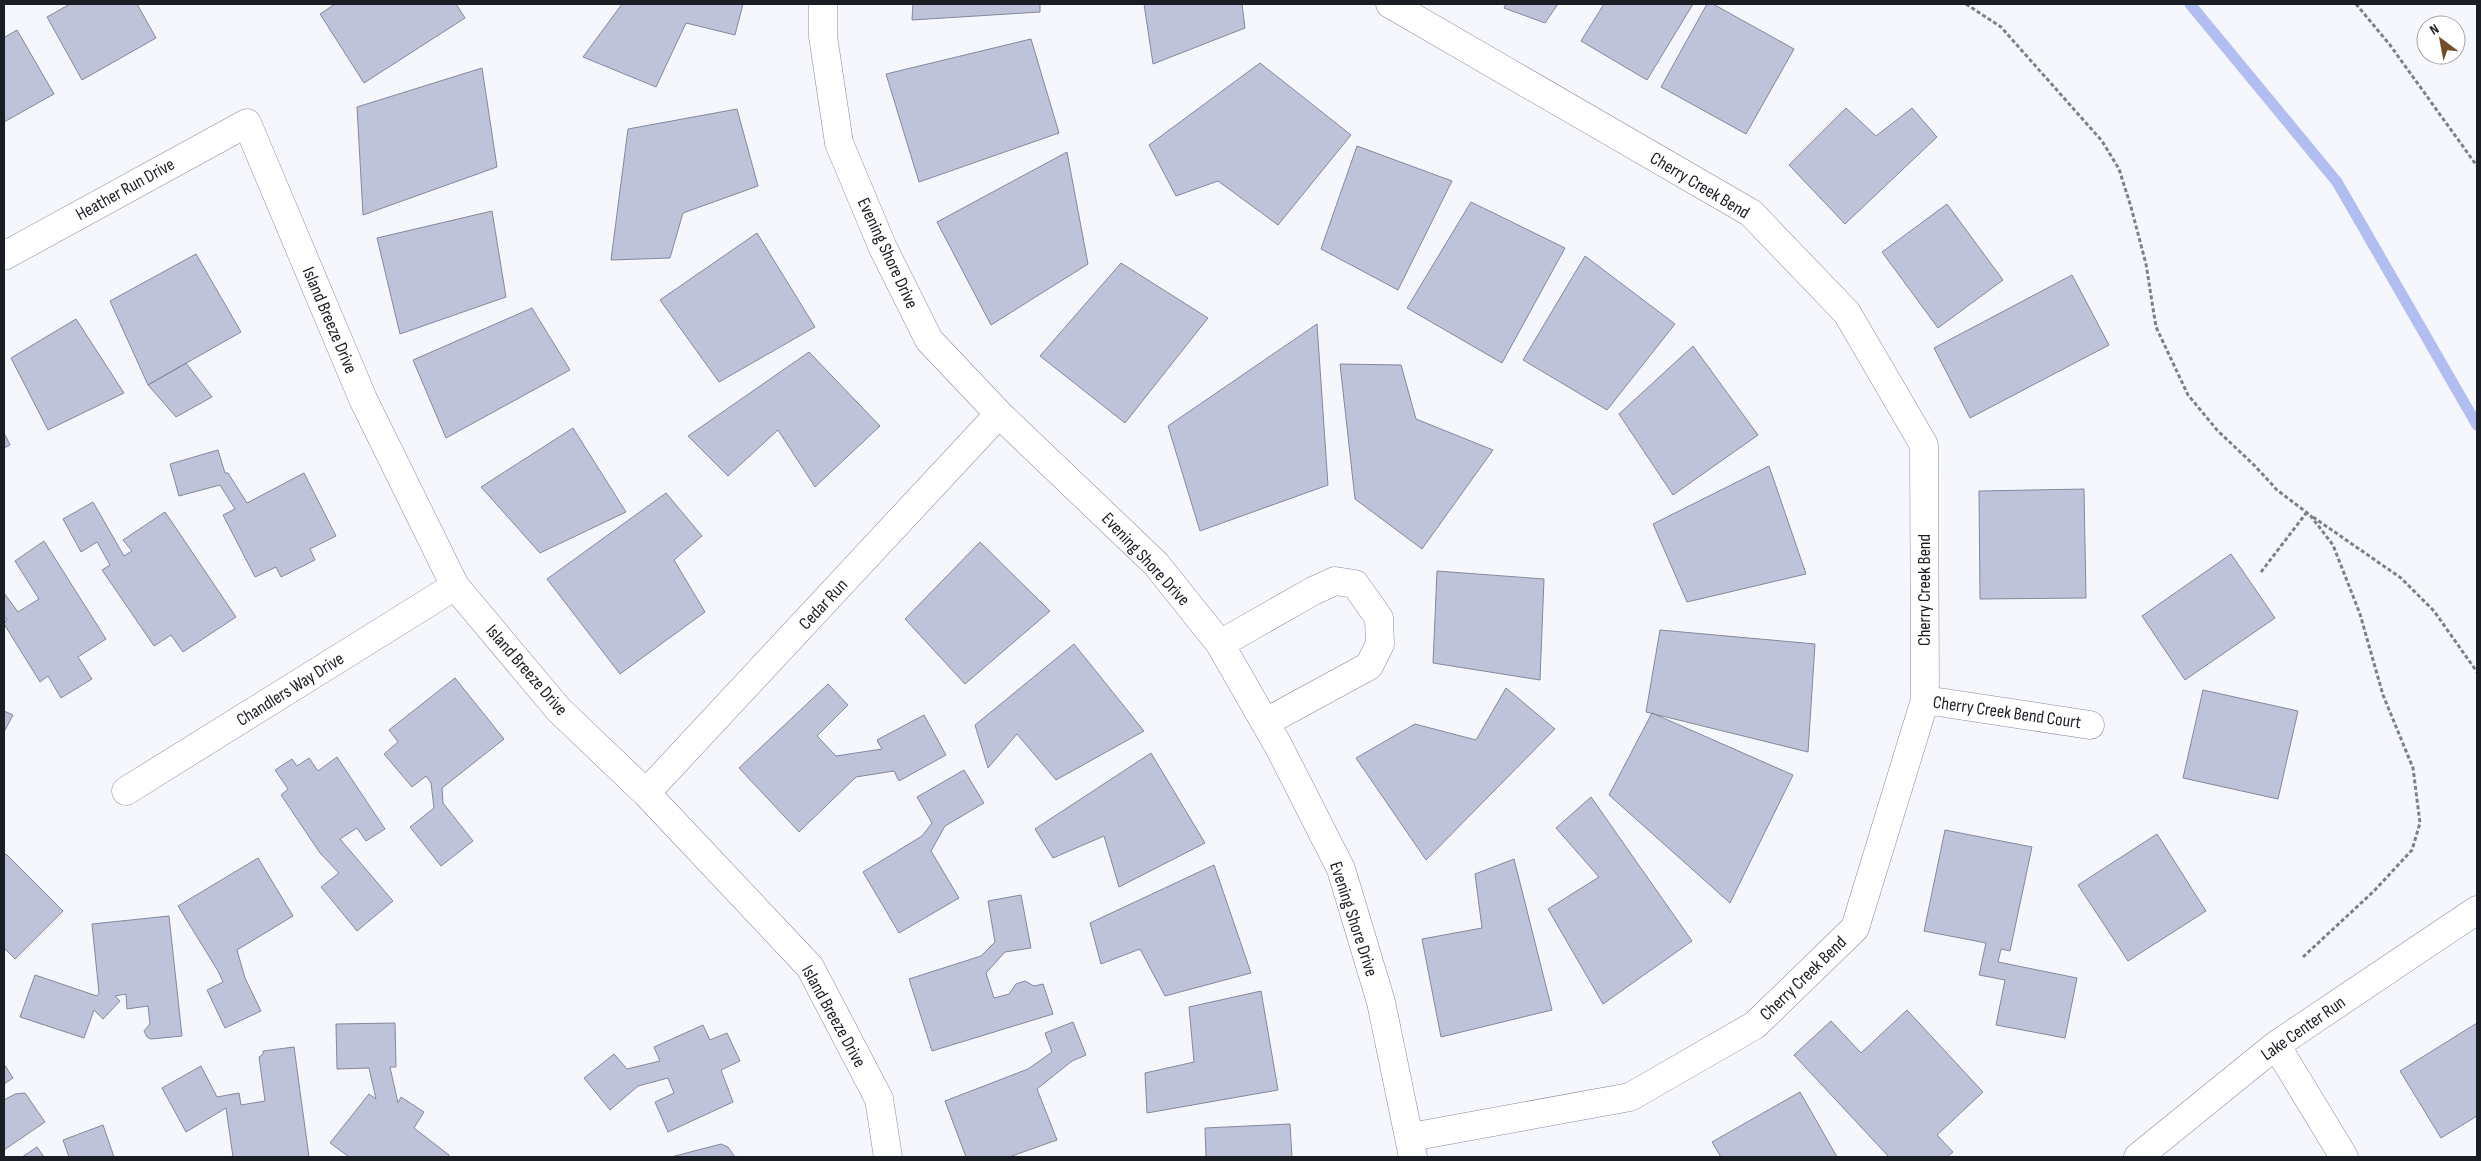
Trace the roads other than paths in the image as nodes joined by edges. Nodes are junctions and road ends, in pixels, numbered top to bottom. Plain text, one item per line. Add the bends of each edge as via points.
1 (823, 4) edge
2 (1390, 4) edge
3 (247, 123) joint
4 (4, 256) edge
5 (999, 414) junction
6 (455, 586) junction
7 (1220, 644) junction
8 (1924, 700) junction
9 (1266, 722) junction
10 (2090, 725) dead end
11 (126, 791) dead end
12 (646, 793) junction
13 (2477, 910) edge
14 (2276, 1045) junction
15 (1412, 1147) edge
16 (888, 1157) edge
17 (2138, 1157) edge
18 (2344, 1157) edge

1 - 5 street, Evening Shore Drive via 823,36 839,143 883,248 929,340
2 - 8 street, Cherry Creek Bend via 1751,213 1847,313 1924,445
3 - 4 street, Heather Run Drive
3 - 6 street, Island Breeze Drive via 363,399
5 - 7 street, Evening Shore Drive via 1156,564
5 - 12 street, Cedar Run
6 - 11 street, Chandlers Way Drive
6 - 12 street, Island Breeze Drive via 559,710
7 - 9 street, Evening Shore Drive
7 - 9 street via 1335,581 1355,584 1379,618 1380,644 1369,666
8 - 10 street, Cherry Creek Bend Court
8 - 15 street, Cherry Creek Bend via 1855,928 1755,1025 1630,1097
9 - 15 street, Evening Shore Drive via 1340,869 1381,1002
12 - 16 street, Island Breeze Drive via 810,967 879,1099
13 - 14 street, Lake Center Run
14 - 17 street, Lake Center Run
14 - 18 street

